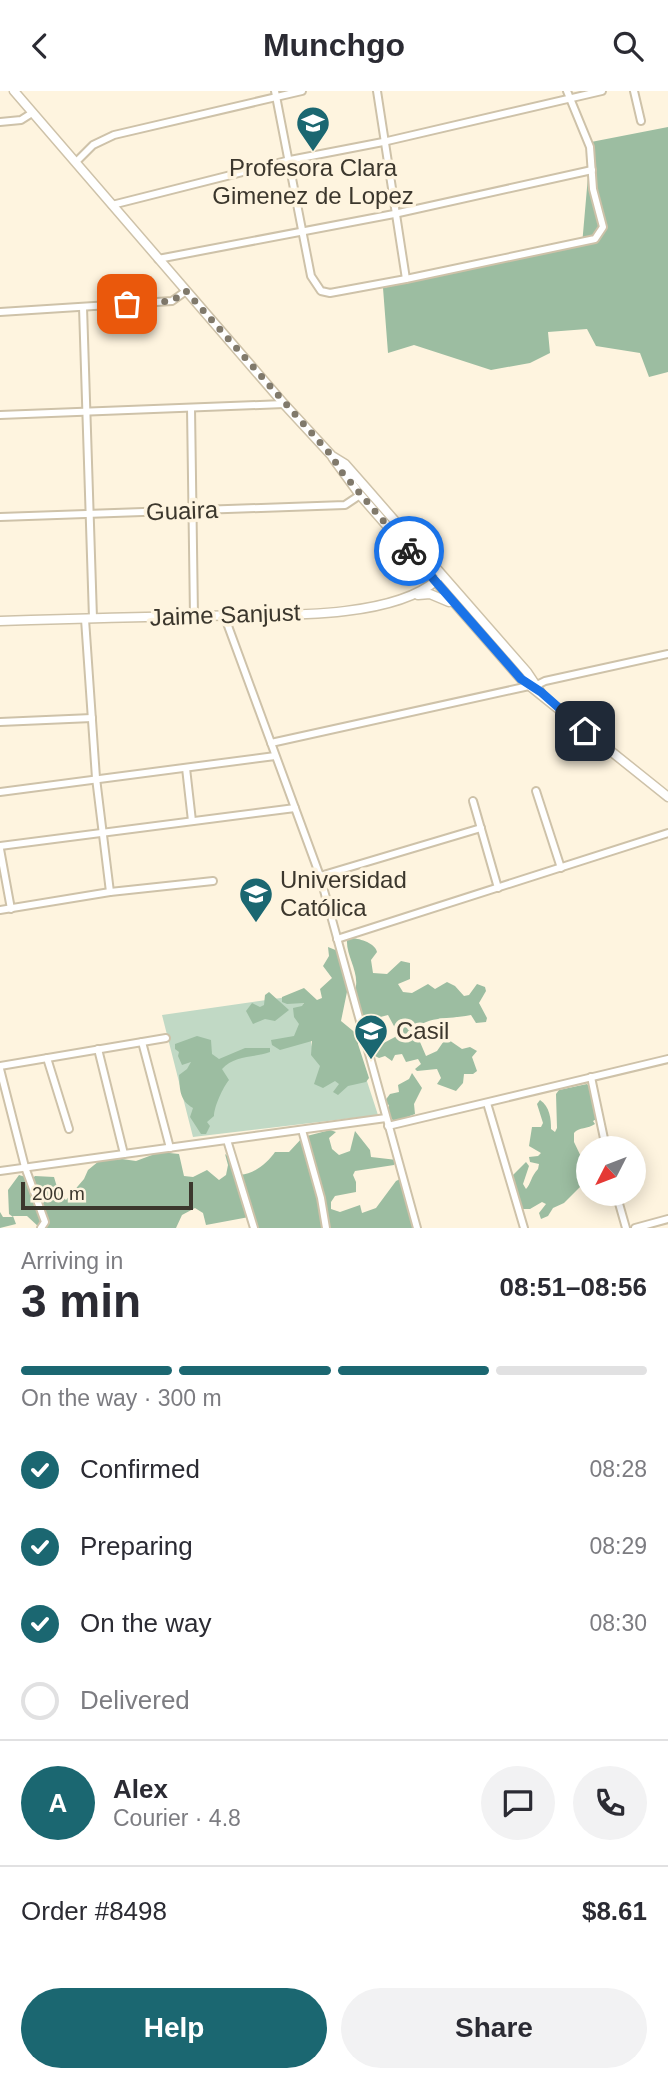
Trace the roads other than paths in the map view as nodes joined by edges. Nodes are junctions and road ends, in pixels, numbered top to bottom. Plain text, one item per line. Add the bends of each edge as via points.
1 (14, 91) edge
2 (302, 91) edge
3 (377, 91) edge
4 (567, 91) edge
5 (602, 91) edge
6 (634, 91) edge
7 (276, 94) edge
8 (571, 99) junction
9 (32, 113) junction
10 (641, 121) dead end
11 (0, 122) edge
12 (383, 142) junction
13 (290, 160) junction
14 (76, 162) junction
15 (592, 170) junction
16 (112, 205) junction
17 (394, 214) junction
18 (302, 232) junction
19 (158, 259) junction
20 (406, 279) junction
21 (186, 291) junction
22 (83, 307) junction
23 (0, 312) edge
24 (284, 404) junction
25 (191, 408) junction
26 (88, 412) junction
27 (0, 415) edge
28 (332, 456) junction
29 (360, 495) junction
30 (193, 510) junction
31 (89, 514) junction
32 (0, 517) edge
33 (418, 561) junction
34 (439, 578) junction
35 (415, 596) junction
36 (461, 612) junction
37 (224, 615) junction
38 (194, 616) junction
39 (89, 619) junction
40 (0, 621) edge
41 (668, 654) edge
42 (536, 688) junction
43 (92, 718) junction
44 (0, 722) edge
45 (271, 743) junction
46 (275, 756) junction
47 (186, 768) junction
48 (96, 778) junction
49 (536, 791) dead end
50 (0, 792) edge
51 (668, 797) edge
52 (473, 801) dead end
53 (295, 808) junction
54 (192, 821) junction
55 (481, 828) junction
56 (102, 831) junction
57 (668, 833) edge
58 (0, 848) edge
59 (561, 867) junction
60 (320, 876) junction
61 (212, 881) dead end
62 (498, 888) junction
63 (110, 892) junction
64 (11, 909) junction
65 (0, 910) edge
66 (337, 939) junction
67 (166, 1038) dead end
68 (142, 1042) junction
69 (98, 1049) junction
70 (47, 1058) junction
71 (668, 1059) edge
72 (0, 1068) edge
73 (591, 1077) junction
74 (487, 1103) junction
75 (386, 1118) junction
76 (388, 1126) junction
77 (69, 1129) dead end
78 (302, 1130) junction
79 (603, 1136) edge
80 (227, 1140) junction
81 (170, 1148) junction
82 (124, 1154) junction
83 (25, 1167) junction
84 (0, 1171) edge
85 (620, 1206) edge
86 (668, 1219) edge
87 (41, 1228) edge
88 (254, 1228) edge
89 (326, 1228) edge
90 (417, 1228) edge
91 (524, 1228) edge
92 (626, 1228) edge
93 (635, 1228) edge

1 - 9 main road
2 - 7 street
3 - 12 street
4 - 8 street
5 - 8 street
6 - 10 street
7 - 13 street
7 - 14 street via 114,135 93,145
8 - 12 street
8 - 15 street via 590,147
9 - 11 street
9 - 14 main road
12 - 13 street
12 - 17 street
13 - 16 street
13 - 18 street
14 - 16 main road
15 - 17 street
15 - 20 street via 603,227 595,239
16 - 19 main road
17 - 18 street
17 - 20 street
18 - 19 street
18 - 20 street via 311,276 321,291
19 - 21 main road
21 - 22 street via 172,301
21 - 24 main road
22 - 23 street
22 - 26 street
24 - 25 street
24 - 28 main road
25 - 26 street
25 - 30 street
26 - 27 street
26 - 31 street
28 - 29 main road
28 - 34 main road via 345,464
29 - 30 street, Guaira via 345,505
29 - 33 main road
30 - 31 street, Guaira
30 - 38 street
31 - 32 street, Guaira
31 - 39 street
33 - 34 main road
33 - 35 main road via 424,583
34 - 35 main road, Jaime Sanjust
34 - 36 main road
34 - 42 main road
35 - 36 main road via 440,597
35 - 37 main road, Jaime Sanjust via 342,611
36 - 42 main road
37 - 38 main road, Jaime Sanjust
37 - 45 street
38 - 39 main road, Jaime Sanjust
39 - 40 main road, Jaime Sanjust
39 - 43 street
41 - 42 street via 545,681
42 - 45 street
42 - 51 main road
43 - 44 street
43 - 48 street
45 - 46 street
46 - 47 street
46 - 53 street
47 - 48 street
47 - 54 street
48 - 50 street
48 - 56 street
49 - 59 street
52 - 55 street
53 - 54 street
53 - 60 street
54 - 56 street
55 - 60 street
55 - 62 street
56 - 58 street
56 - 63 street
57 - 59 street
58 - 64 street
59 - 62 street
60 - 66 street
61 - 63 street
62 - 66 street
63 - 64 street
64 - 65 street
66 - 75 street
67 - 68 street
68 - 69 street
68 - 81 street
69 - 70 street
69 - 82 street
70 - 72 street
70 - 77 street
71 - 73 street
72 - 83 street
73 - 74 street
73 - 79 street
74 - 76 street
74 - 91 street
75 - 76 street
75 - 78 street
76 - 90 street
78 - 80 street
78 - 89 street
80 - 81 street
80 - 88 street
81 - 82 street
82 - 83 street
83 - 84 street
83 - 87 street via 45,1222
85 - 92 street
86 - 93 street

